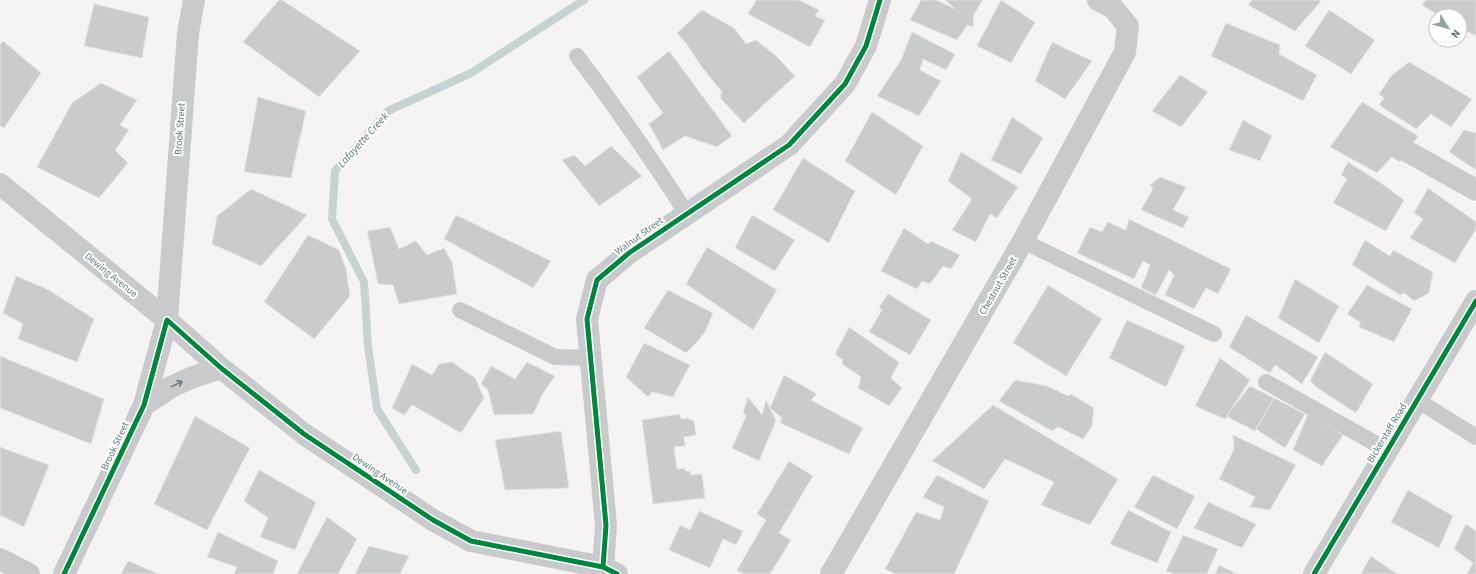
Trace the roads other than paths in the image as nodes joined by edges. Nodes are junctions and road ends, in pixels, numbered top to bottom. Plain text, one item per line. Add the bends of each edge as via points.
1 (880, 0) edge
2 (1098, 0) edge
3 (192, 1) edge
4 (577, 56) dead end
5 (1410, 153) dead end
6 (0, 184) edge
7 (1476, 190) edge
8 (687, 214) junction
9 (1023, 241) junction
10 (460, 310) dead end
11 (1473, 314) edge
12 (167, 320) junction
13 (1214, 334) dead end
14 (591, 358) junction
15 (221, 368) junction
16 (1266, 382) dead end
17 (1417, 400) junction
18 (144, 405) junction
19 (1476, 437) edge
20 (1387, 450) junction
21 (0, 559) edge
22 (600, 570) edge
23 (1317, 573) edge
24 (29, 574) edge
25 (64, 574) edge
26 (831, 574) edge

1 - 8 street, Walnut Street via 866,46 845,84 789,145
2 - 9 street, Chestnut Street via 1113,8 1128,26 1125,52
3 - 12 street, Brook Street
4 - 8 lane via 640,141
5 - 7 street
6 - 12 street, Dewing Avenue
8 - 14 street, Walnut Street via 629,253 597,280 588,319
9 - 13 lane
9 - 26 street, Chestnut Street
10 - 14 lane via 556,358
11 - 17 street, Bickerstaff Road
12 - 15 street, Dewing Avenue
12 - 18 street, Brook Street
14 - 22 street, Walnut Street via 606,525
18 -> 15 street via 172,387
15 - 22 street, Dewing Avenue via 304,434 433,520 472,541
16 - 20 lane
17 - 19 lane
17 - 20 street, Bickerstaff Road
18 - 25 street, Brook Street
20 - 23 street, Bickerstaff Road
21 - 24 street

